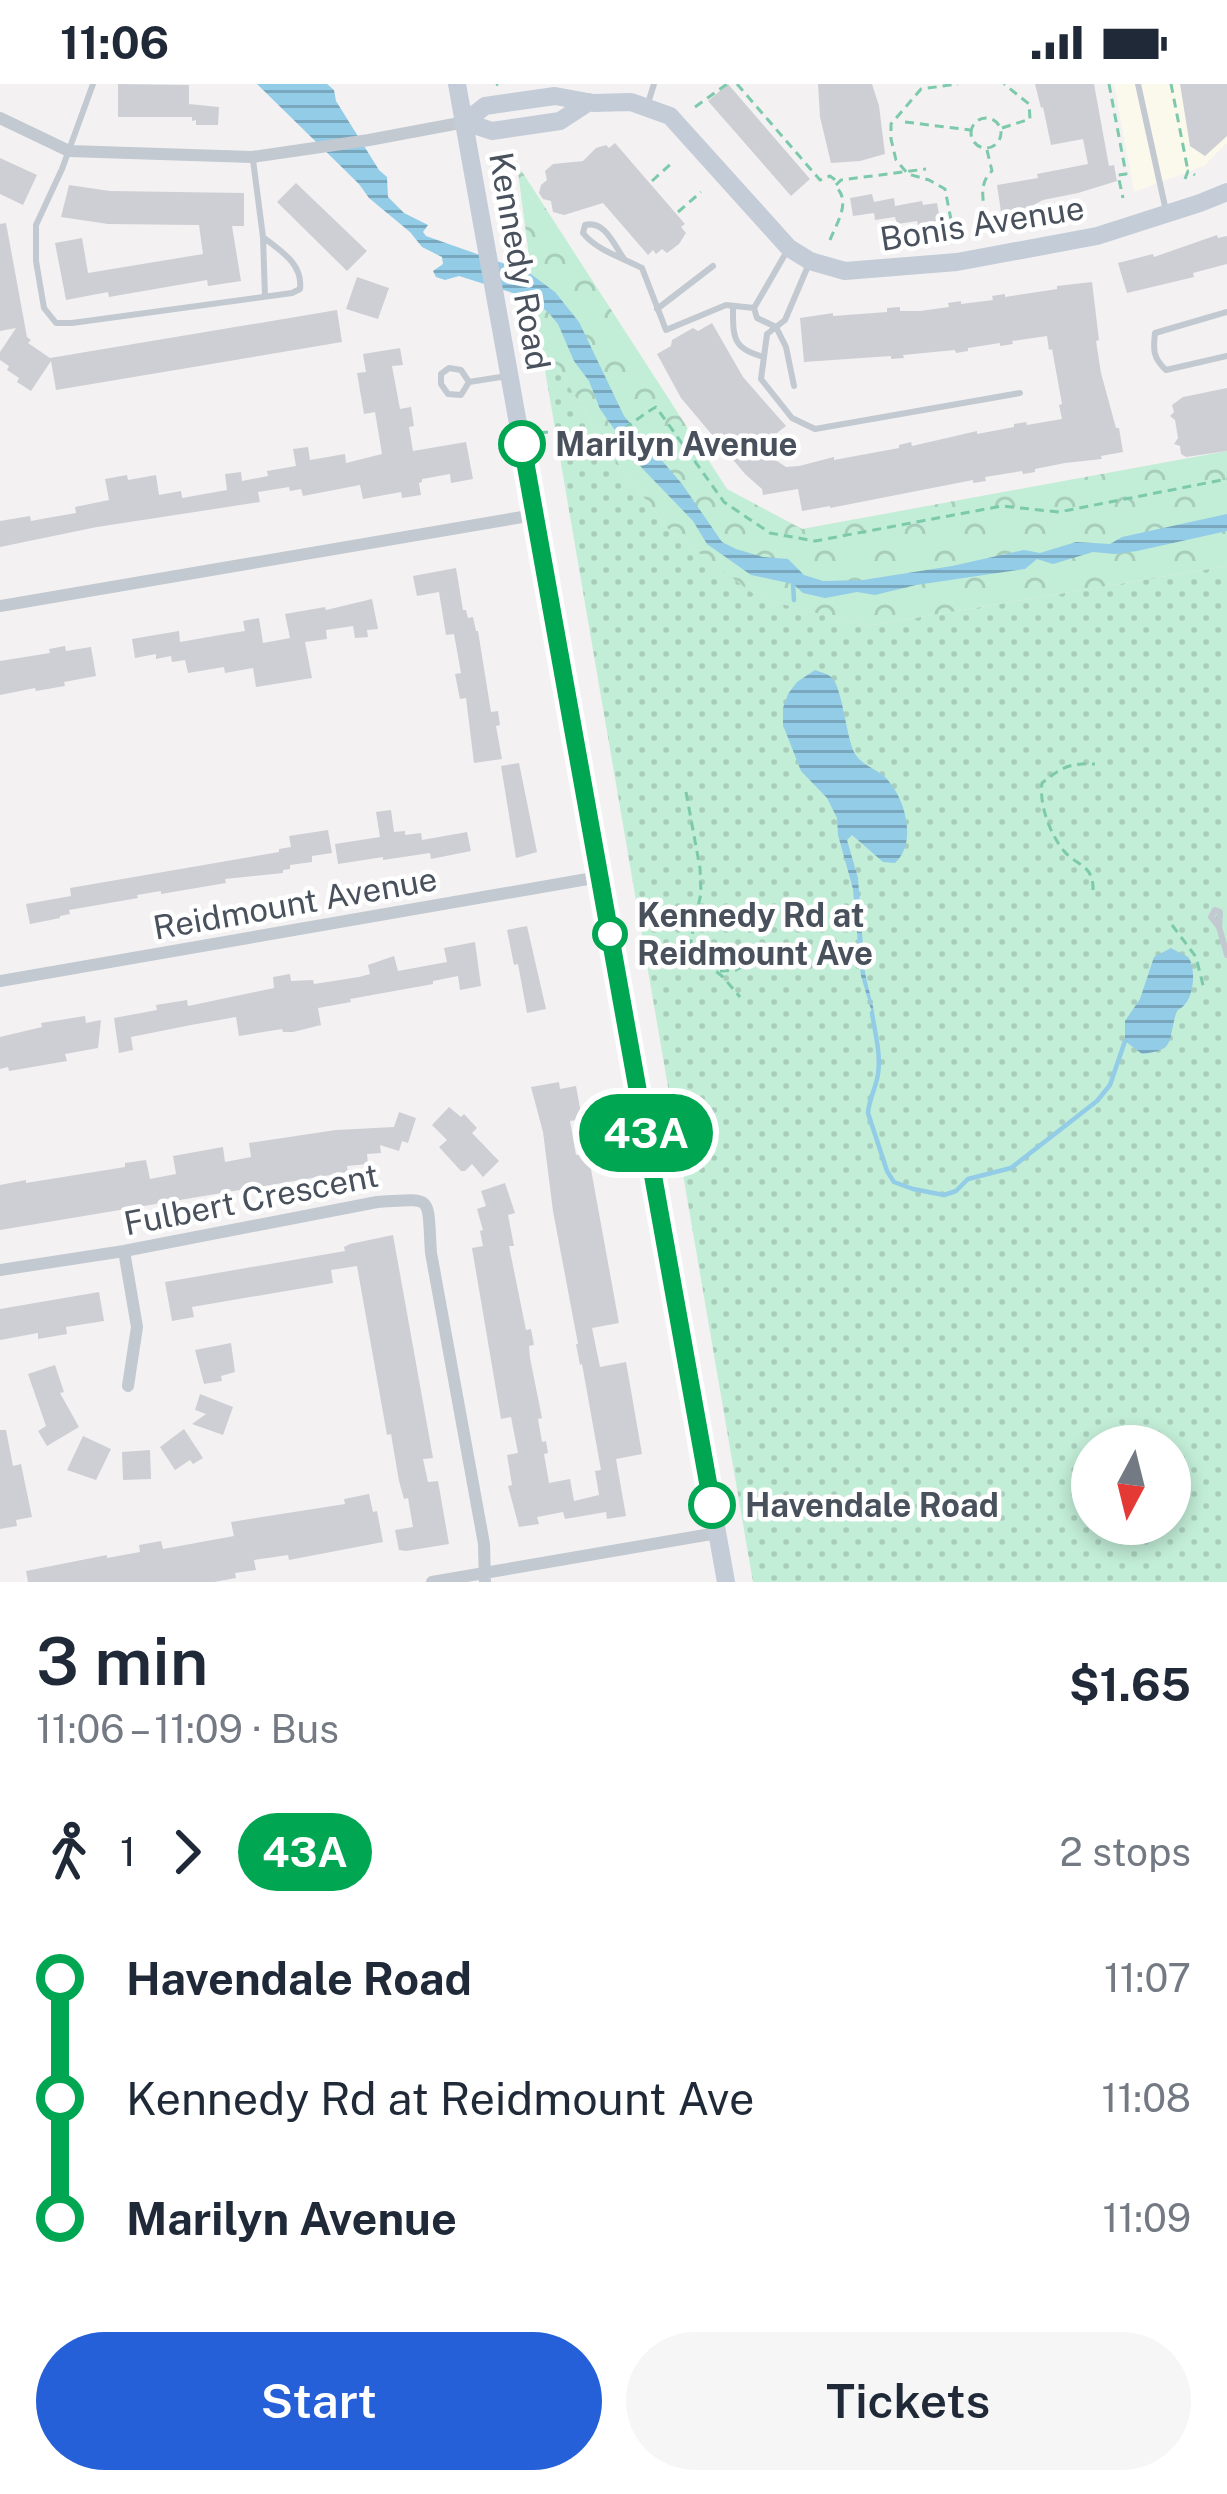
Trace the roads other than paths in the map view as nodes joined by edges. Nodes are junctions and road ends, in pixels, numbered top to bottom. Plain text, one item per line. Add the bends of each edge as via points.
1 (93, 84) edge
2 (457, 84) edge
3 (654, 84) edge
4 (1138, 84) edge
5 (638, 97) edge
6 (0, 118) edge
7 (464, 122) junction
8 (69, 151) junction
9 (252, 157) junction
10 (1227, 192) edge
11 (1167, 214) junction
12 (263, 236) junction
13 (789, 248) junction
14 (624, 259) junction
15 (810, 261) junction
16 (713, 266) dead end
17 (265, 296) junction
18 (733, 306) junction
19 (754, 308) junction
20 (657, 309) junction
21 (1227, 312) edge
22 (776, 327) junction
23 (1227, 356) edge
24 (764, 357) junction
25 (511, 376) junction
26 (469, 382) junction
27 (794, 386) dead end
28 (1020, 392) dead end
29 (534, 515) junction
30 (0, 607) edge
31 (599, 878) junction
32 (1219, 927) dead end
33 (1227, 955) edge
34 (0, 981) edge
35 (124, 1251) junction
36 (0, 1270) edge
37 (128, 1386) dead end
38 (717, 1533) junction
39 (485, 1577) edge
40 (432, 1582) edge
41 (726, 1582) edge

1 - 8 lane
2 - 7 main road, Kennedy Road
3 - 5 lane
4 - 11 lane
5 - 7 main road via 590,102 560,121 492,131
5 - 13 main road, Bonis Avenue via 670,116
6 - 8 street
7 - 9 street
7 - 25 main road, Kennedy Road
8 - 9 street
8 - 17 lane via 36,225 44,308 56,323
9 - 12 lane
10 - 11 main road, Bonis Avenue
11 - 15 main road, Bonis Avenue via 957,262 858,272
12 - 17 lane
12 - 17 lane via 302,277 300,289
13 - 15 main road, Bonis Avenue
13 - 19 lane
14 - 14 lane via 589,242 585,225 600,225
14 - 20 lane via 642,268
15 - 22 lane
16 - 20 lane
18 - 19 lane
18 - 20 lane via 665,330
18 - 24 lane via 737,341
19 - 22 lane
21 - 23 lane via 1155,333 1153,351 1166,370
22 - 24 lane
22 - 27 lane
24 - 28 lane via 761,379 791,418 815,429
25 - 26 lane
25 - 29 main road, Kennedy Road
26 - 26 lane via 461,370 441,374 448,394 460,395
29 - 30 street
29 - 31 main road, Kennedy Road
31 - 34 street, Reidmount Avenue
31 - 38 main road, Kennedy Road
32 - 33 lane
35 - 36 street, Fulbert Crescent
35 - 37 street via 137,1327
35 - 39 street, Fulbert Crescent via 401,1198 424,1202
38 - 39 street
38 - 41 main road, Kennedy Road
39 - 40 street

